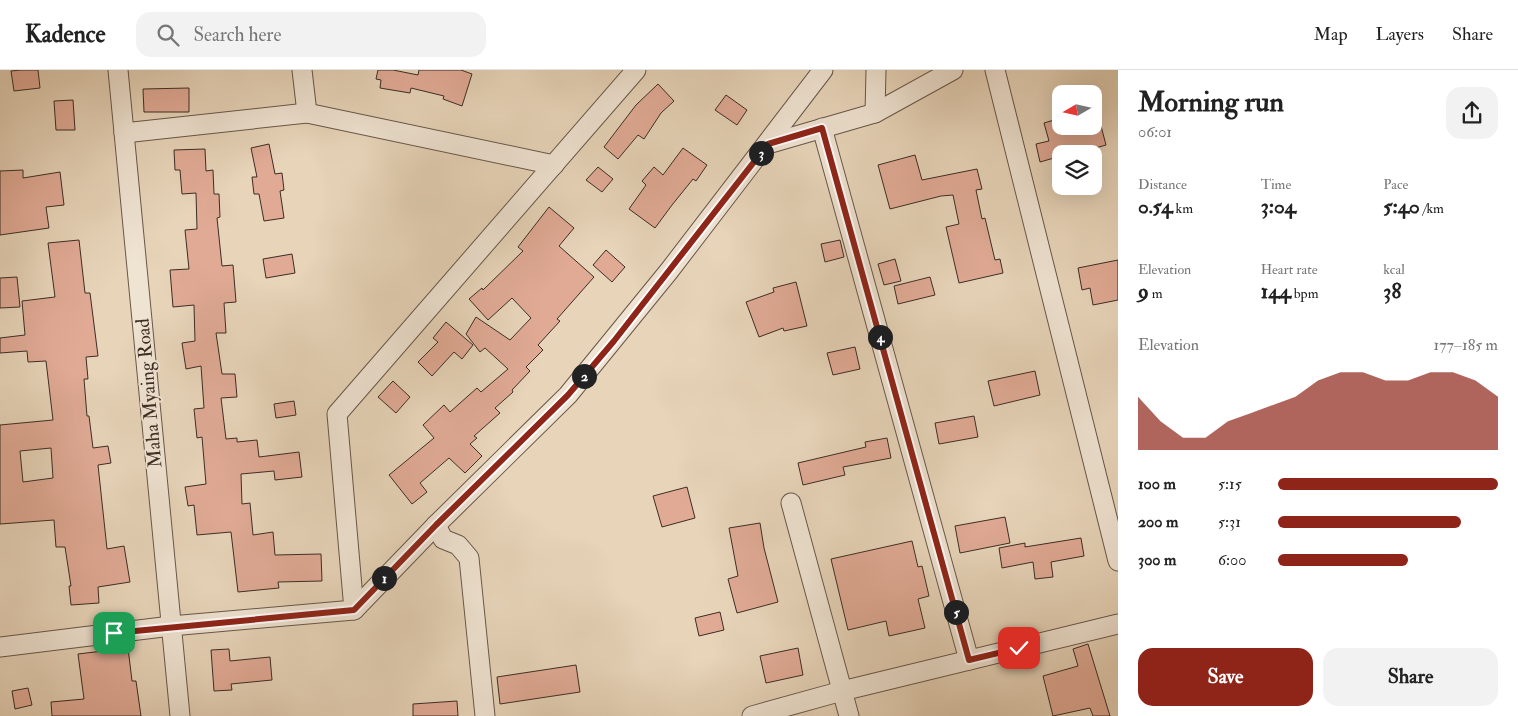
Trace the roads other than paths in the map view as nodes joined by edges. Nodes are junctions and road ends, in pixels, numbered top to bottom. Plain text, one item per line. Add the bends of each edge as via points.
1 (118, 70) edge
2 (302, 70) edge
3 (636, 70) edge
4 (823, 70) edge
5 (876, 70) edge
6 (953, 70) edge
7 (995, 70) edge
8 (307, 113) junction
9 (875, 113) junction
10 (822, 128) junction
11 (124, 133) junction
12 (768, 144) junction
13 (554, 165) junction
14 (791, 503) dead end
15 (436, 525) junction
16 (1118, 561) edge
17 (354, 610) junction
18 (1118, 624) edge
19 (171, 626) junction
20 (0, 647) edge
21 (969, 660) junction
22 (842, 691) junction
23 (180, 716) edge
24 (485, 716) edge
25 (752, 716) edge
26 (848, 716) edge

1 - 11 street, Maha Myaing Road
2 - 8 street
3 - 13 street
4 - 12 street
5 - 9 street
6 - 9 street
7 - 16 street
8 - 11 street
8 - 13 street
9 - 10 street
10 - 12 street
10 - 21 street
11 - 19 street, Maha Myaing Road
12 - 15 street via 568,395
13 - 17 street via 337,414
14 - 22 street
15 - 17 street
15 - 24 street via 443,539 458,545 469,558
17 - 19 street
18 - 21 street
19 - 20 street
19 - 23 street, Maha Myaing Road
21 - 22 street
22 - 25 street
22 - 26 street

